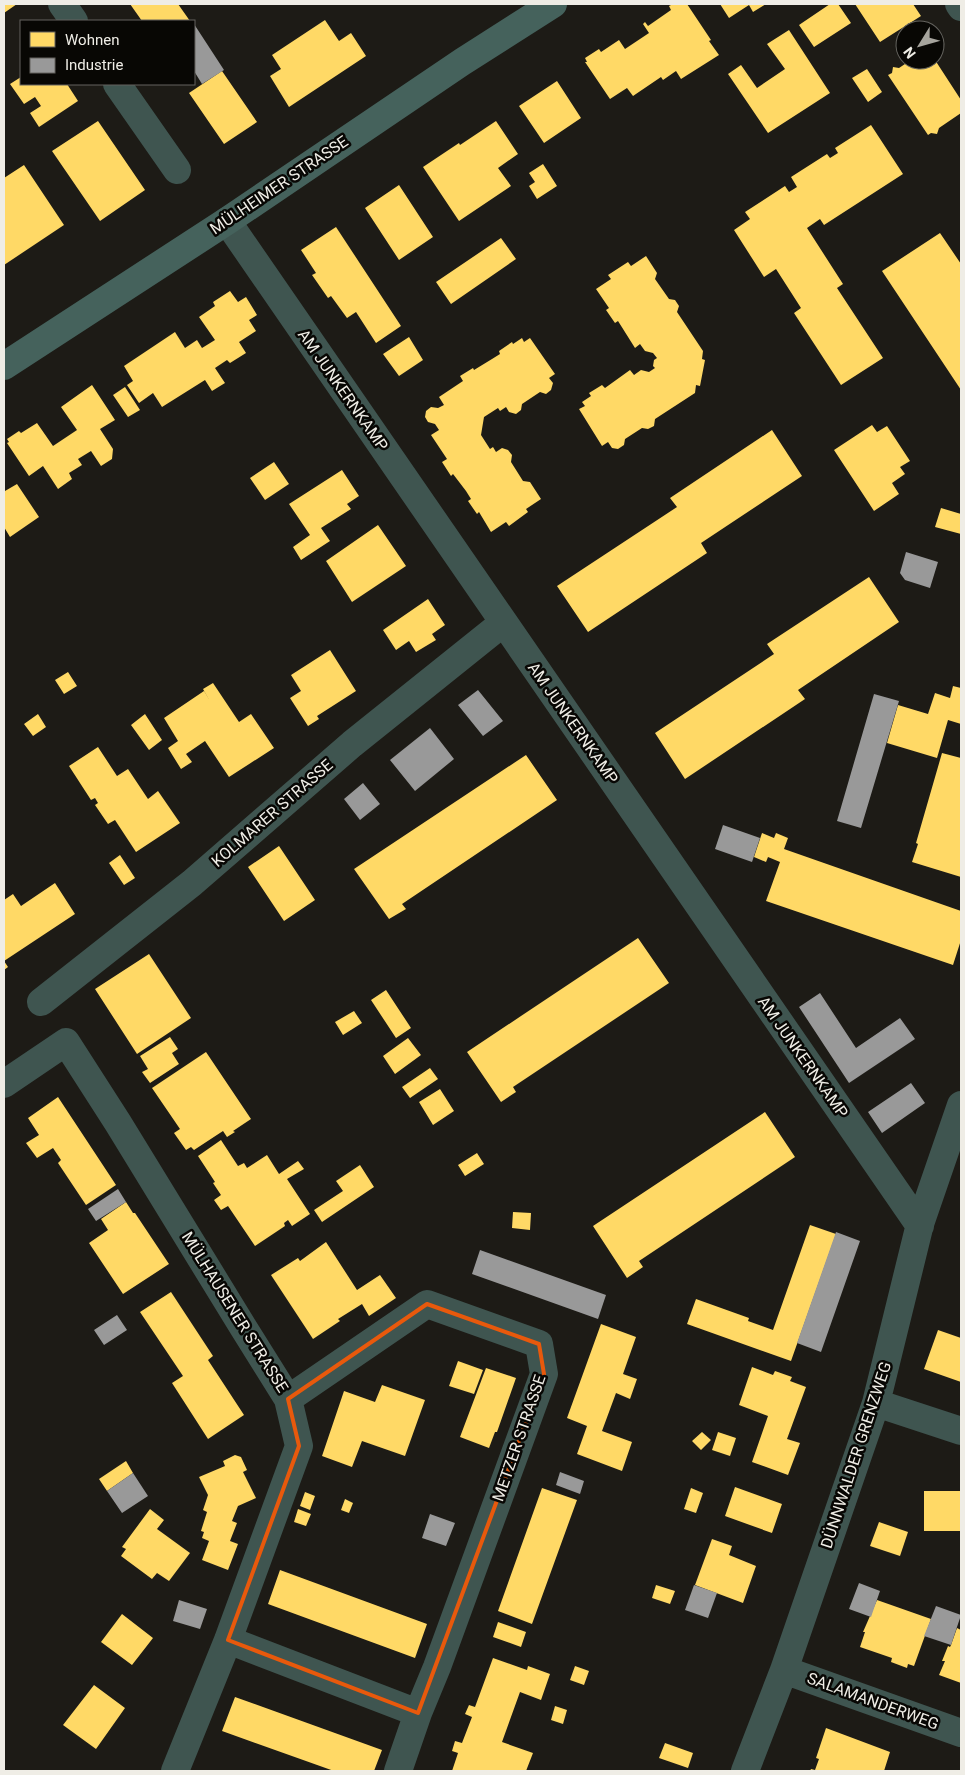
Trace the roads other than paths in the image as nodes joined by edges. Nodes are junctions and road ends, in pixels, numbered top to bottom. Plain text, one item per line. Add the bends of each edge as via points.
1 (62, 4) edge
2 (553, 4) edge
3 (73, 20) edge
4 (118, 85) edge
5 (177, 170) dead end
6 (227, 221) junction
7 (4, 366) edge
8 (503, 623) junction
9 (41, 1002) dead end
10 (4, 1084) edge
11 (961, 1105) edge
12 (920, 1226) junction
13 (288, 1399) junction
14 (876, 1403) junction
15 (961, 1431) edge
16 (228, 1640) junction
17 (784, 1670) junction
18 (418, 1713) junction
19 (961, 1733) edge
20 (175, 1771) edge
21 (398, 1771) edge
22 (745, 1771) edge

1 - 3 street
2 - 6 main road, MÜLHEIMER STRASSE
4 - 5 street
6 - 7 main road, MÜLHEIMER STRASSE
6 - 8 street, AM JUNKERNKAMP
8 - 9 street, KOLMARER STRASSE via 352,744 192,883
8 - 12 street, AM JUNKERNKAMP
10 - 13 street, MÜLHAUSENER STRASSE via 66,1042
11 - 12 street, DÜNNWALDER GRENZWEG
12 - 14 street, DÜNNWALDER GRENZWEG
13 - 16 street, MÜLHAUSENER STRASSE via 299,1446
13 - 18 street, METZER STRASSE via 427,1304 540,1344 544,1374
14 - 15 street
14 - 17 street, DÜNNWALDER GRENZWEG
16 - 18 street
16 - 20 street, MÜLHAUSENER STRASSE
17 - 19 street, SALAMANDERWEG
17 - 22 street, DÜNNWALDER GRENZWEG
18 - 21 street, METZER STRASSE

